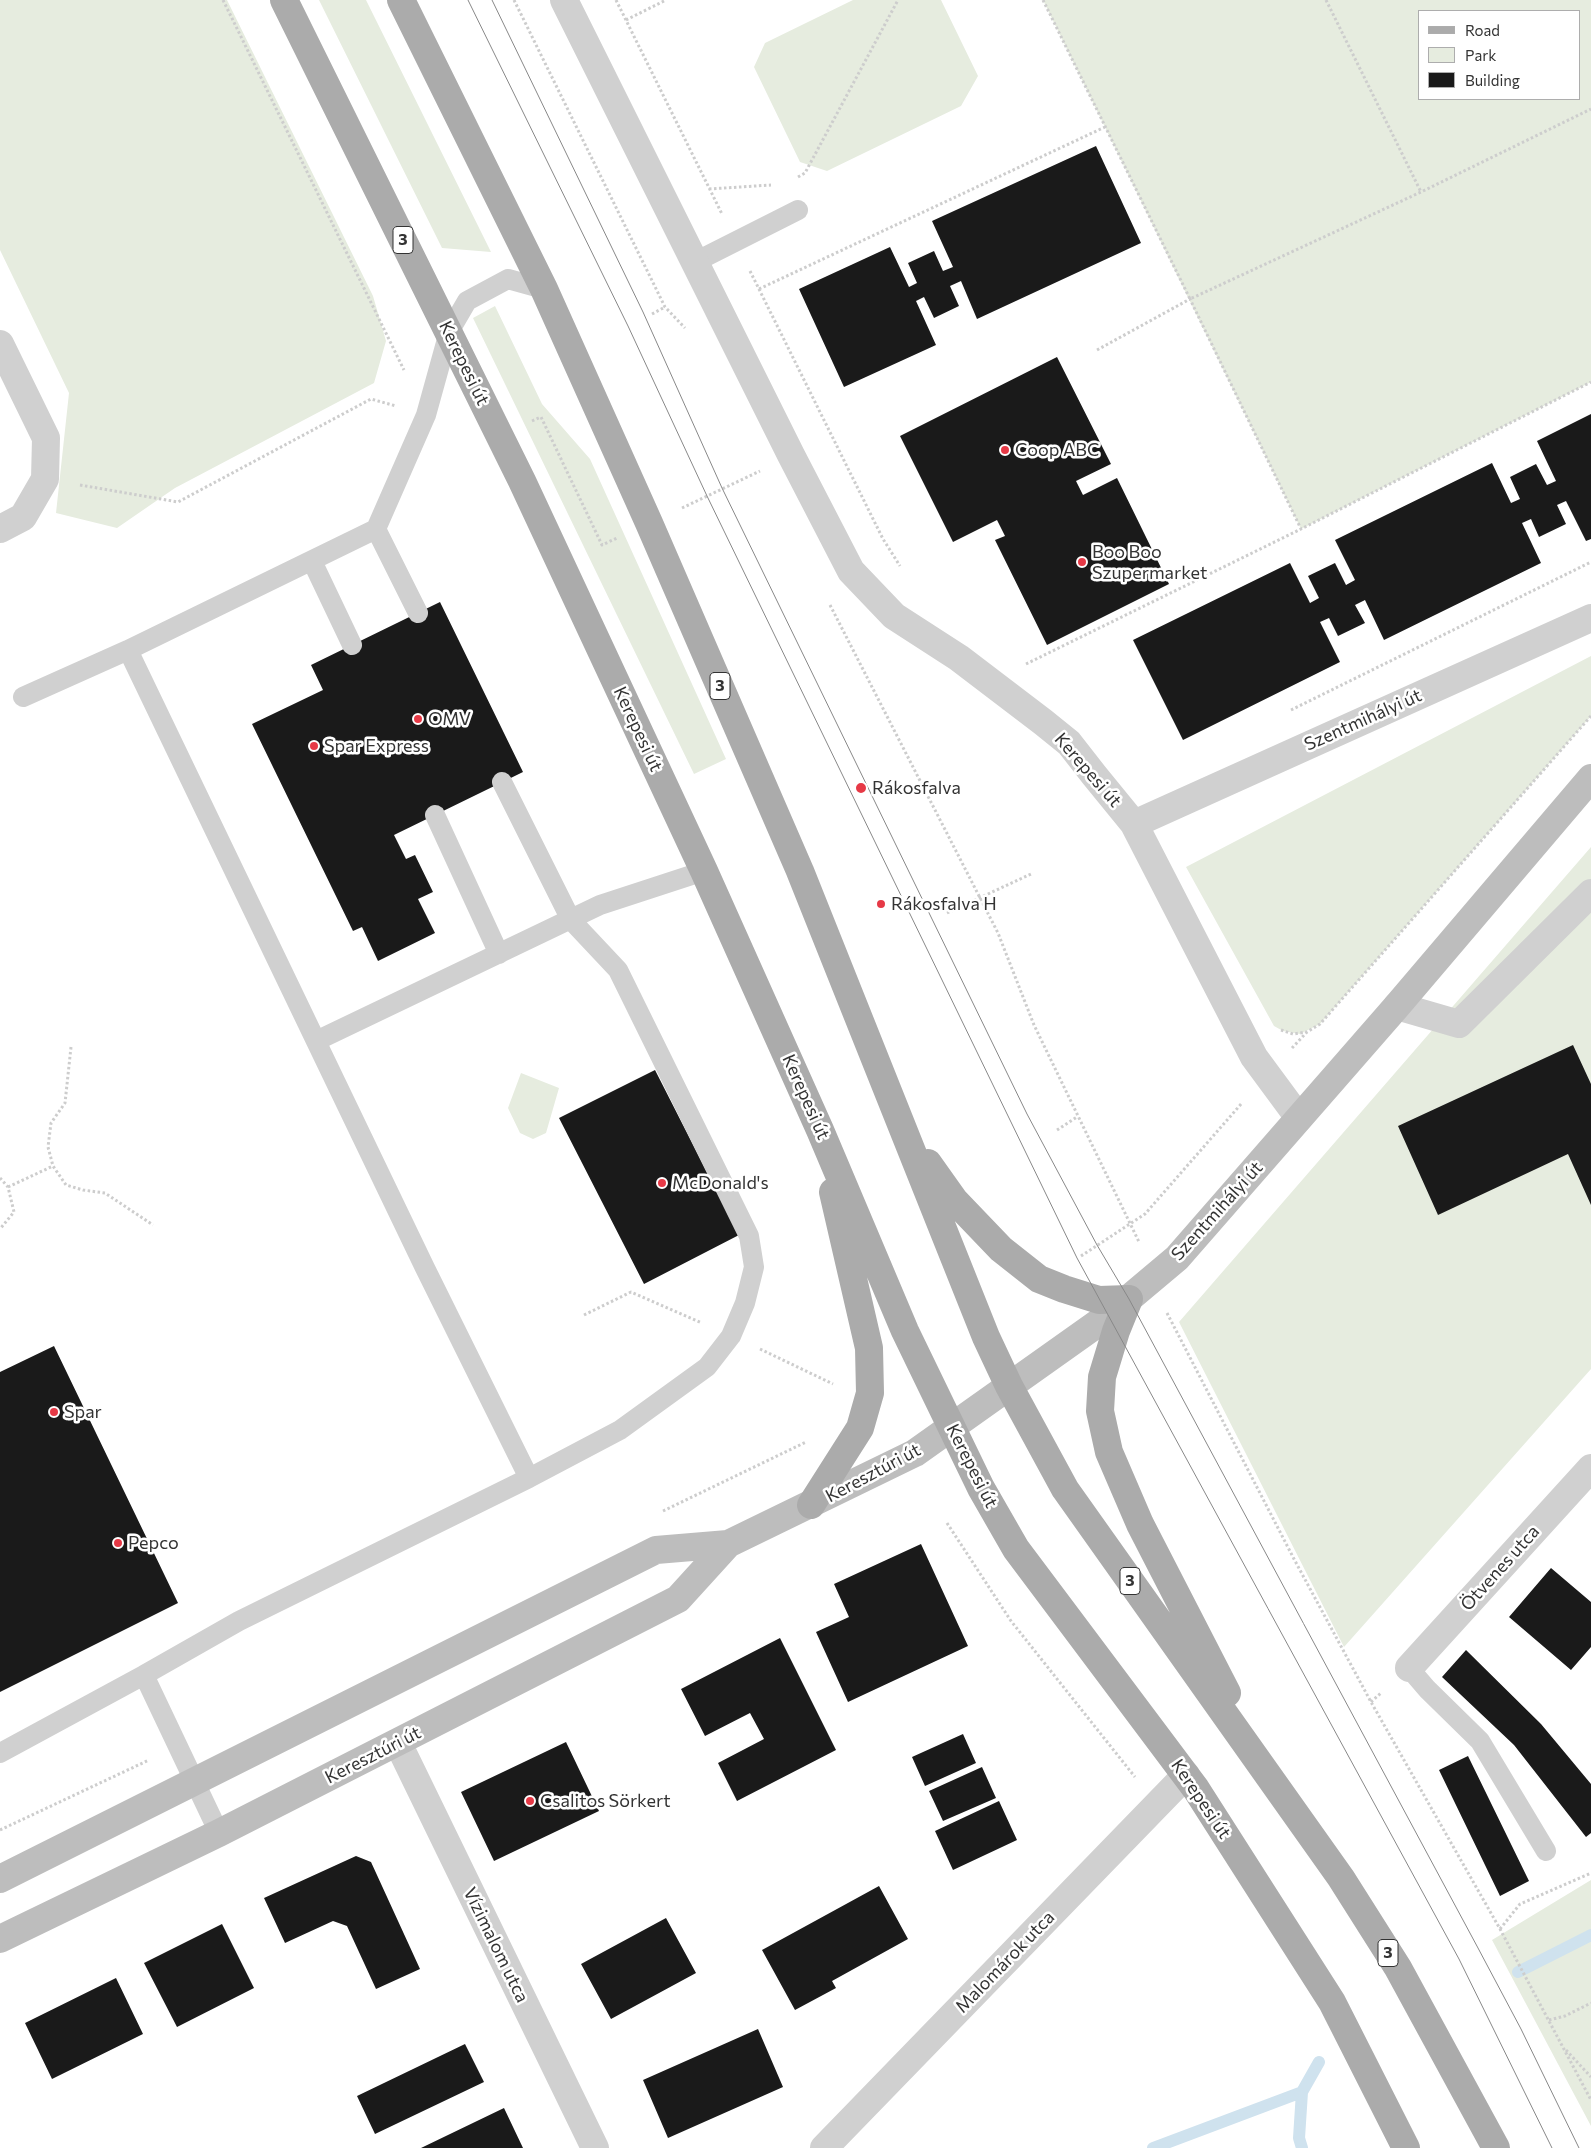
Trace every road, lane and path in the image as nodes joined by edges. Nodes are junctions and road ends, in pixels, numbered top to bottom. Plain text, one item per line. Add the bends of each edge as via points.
1 (223, 0) edge
2 (284, 0) edge
3 (401, 0) edge
4 (514, 0) edge
5 (564, 0) edge
6 (616, 0) edge
7 (666, 0) edge
8 (898, 0) edge
9 (1043, 0) edge
10 (1326, 0) edge
11 (626, 20) junction
12 (1591, 109) edge
13 (1105, 127) junction
14 (792, 180) dead end
15 (776, 184) dead end
16 (709, 189) junction
17 (1421, 192) junction
18 (798, 210) dead end
19 (736, 242) junction
20 (695, 262) junction
21 (544, 289) junction
22 (759, 289) junction
23 (1190, 299) junction
24 (665, 307) junction
25 (652, 314) dead end
26 (449, 332) junction
27 (690, 332) dead end
28 (0, 344) edge
29 (1097, 350) dead end
30 (1591, 382) edge
31 (426, 415) junction
32 (761, 470) dead end
33 (45, 479) junction
34 (766, 479) dead end
35 (0, 528) edge
36 (376, 529) junction
37 (1301, 529) junction
38 (312, 561) junction
39 (1591, 562) edge
40 (905, 571) dead end
41 (829, 604) dead end
42 (418, 613) dead end
43 (1591, 618) edge
44 (352, 645) dead end
45 (128, 650) junction
46 (1028, 672) dead end
47 (23, 697) dead end
48 (1290, 711) dead end
49 (1591, 716) edge
50 (1591, 778) edge
51 (502, 782) dead end
52 (435, 815) dead end
53 (1134, 824) junction
54 (704, 871) junction
55 (1031, 874) dead end
56 (1591, 893) edge
57 (980, 897) junction
58 (947, 913) dead end
59 (571, 920) junction
60 (499, 954) junction
61 (1397, 1006) junction
62 (1274, 1026) dead end
63 (1307, 1032) junction
64 (316, 1041) junction
65 (71, 1047) dead end
66 (1266, 1075) junction
67 (1077, 1117) junction
68 (1299, 1118) junction
69 (820, 1130) junction
70 (904, 1130) junction
71 (1057, 1130) dead end
72 (53, 1166) junction
73 (0, 1178) edge
74 (8, 1187) junction
75 (1132, 1224) junction
76 (153, 1225) dead end
77 (0, 1229) edge
78 (1078, 1258) dead end
79 (1154, 1278) junction
80 (1129, 1299) junction
81 (1009, 1386) junction
82 (952, 1427) junction
83 (1591, 1468) edge
84 (529, 1478) junction
85 (811, 1505) junction
86 (728, 1544) junction
87 (1409, 1668) joint
88 (144, 1675) junction
89 (398, 1743) junction
90 (0, 1753) edge
91 (1264, 1768) junction
92 (1186, 1775) junction
93 (195, 1782) junction
94 (219, 1833) junction
95 (1546, 1851) dead end
96 (1591, 1872) edge
97 (0, 1879) edge
98 (1500, 1929) junction
99 (0, 1940) edge
100 (1591, 2003) edge
101 (1549, 2020) junction
102 (1563, 2046) junction
103 (1591, 2077) edge
104 (1591, 2100) edge
105 (595, 2148) edge
106 (824, 2148) edge
107 (1406, 2148) edge
108 (1496, 2148) edge

1 - 31 path
2 - 26 main road, Kerepesi út / 3
3 - 21 main road, 3
4 - 24 path
5 - 20 street, Kerepesi út
6 - 11 path
7 - 11 path
8 - 14 path via 805,173
9 - 13 path
10 - 17 path
11 - 16 path
12 - 17 path
13 - 22 path
13 - 23 path
15 - 16 path
16 - 19 path
17 - 23 path
18 - 19 lane
19 - 20 lane
19 - 22 path
20 - 53 street, Kerepesi út via 851,571 894,616 959,658 1068,743
21 - 26 lane via 508,279 467,301
21 - 70 main road, 3 via 650,523 800,870
22 - 40 path via 883,539
23 - 29 path
23 - 37 path
24 - 25 path
24 - 27 path
26 - 31 lane
26 - 54 main road, Kerepesi út / 3
28 - 33 street via 46,438
30 - 37 path
31 - 33 path via 371,399 178,502
31 - 36 lane
32 - 34 path
33 - 35 street via 23,517
36 - 38 lane
36 - 42 lane
37 - 46 path via 1020,666
38 - 44 lane
38 - 45 lane
39 - 48 path
41 - 57 path
43 - 53 street, Szentmihályi út
45 - 47 lane
45 - 64 lane
49 - 63 path via 1320,1024
50 - 61 main road, Szentmihályi út
51 - 59 lane
52 - 60 lane
53 - 66 street, Kerepesi út
54 - 59 lane via 600,905
54 - 69 main road, Kerepesi út / 3
55 - 57 path
56 - 61 street via 1459,1024
57 - 58 path
57 - 67 path
59 - 60 lane
59 - 84 lane via 618,970 749,1236 754,1267 745,1303 731,1336 707,1368 620,1430
60 - 64 lane
61 - 68 main road, Szentmihályi út
62 - 63 path via 1293,1034
63 - 66 path
64 - 84 lane
65 - 72 path via 65,1103 51,1123 48,1147
66 - 68 street, Kerepesi út
66 - 75 path via 1145,1214
67 - 71 path
67 - 75 path
68 - 79 main road, Szentmihályi út via 1177,1258
69 - 82 main road, Kerepesi út / 3 via 905,1331
69 - 85 main road via 869,1348 870,1393 860,1428
70 - 80 main road via 955,1202 1001,1249 1039,1279 1099,1300
70 - 81 main road, 3 via 986,1337
72 - 74 path
72 - 76 path via 66,1184 105,1192
73 - 74 path
74 - 77 path via 14,1212
75 - 78 path
75 - 79 path
79 - 80 main road, Szentmihályi út
79 - 98 path via 1167,1313 1294,1559
80 - 81 main road, Szentmihályi út
80 - 91 main road via 1102,1377 1100,1410 1109,1452 1140,1524
81 - 82 main road, Keresztúri út
81 - 91 main road, 3 via 1064,1489
82 - 85 main road, Keresztúri út via 915,1453
82 - 92 main road, Kerepesi út / 3 via 1016,1549
83 - 87 street, Ötvenes utca
84 - 88 lane via 239,1620
85 - 86 main road, Keresztúri út
86 - 89 main road, Keresztúri út via 678,1599
86 - 93 main road, Keresztúri út via 656,1550
87 - 95 lane via 1480,1740
88 - 90 lane
88 - 93 lane
89 - 94 main road, Keresztúri út
89 - 105 street, Vízimalom utca
91 - 108 main road, 3 via 1341,1878 1398,1968
92 - 106 street, Malomárok utca
92 - 107 main road, Kerepesi út / 3 via 1332,2002
93 - 94 lane
93 - 97 main road, Keresztúri út
94 - 99 main road, Keresztúri út
96 - 98 path via 1520,1904
98 - 101 path
100 - 101 path
101 - 102 path
102 - 103 path
102 - 104 path

